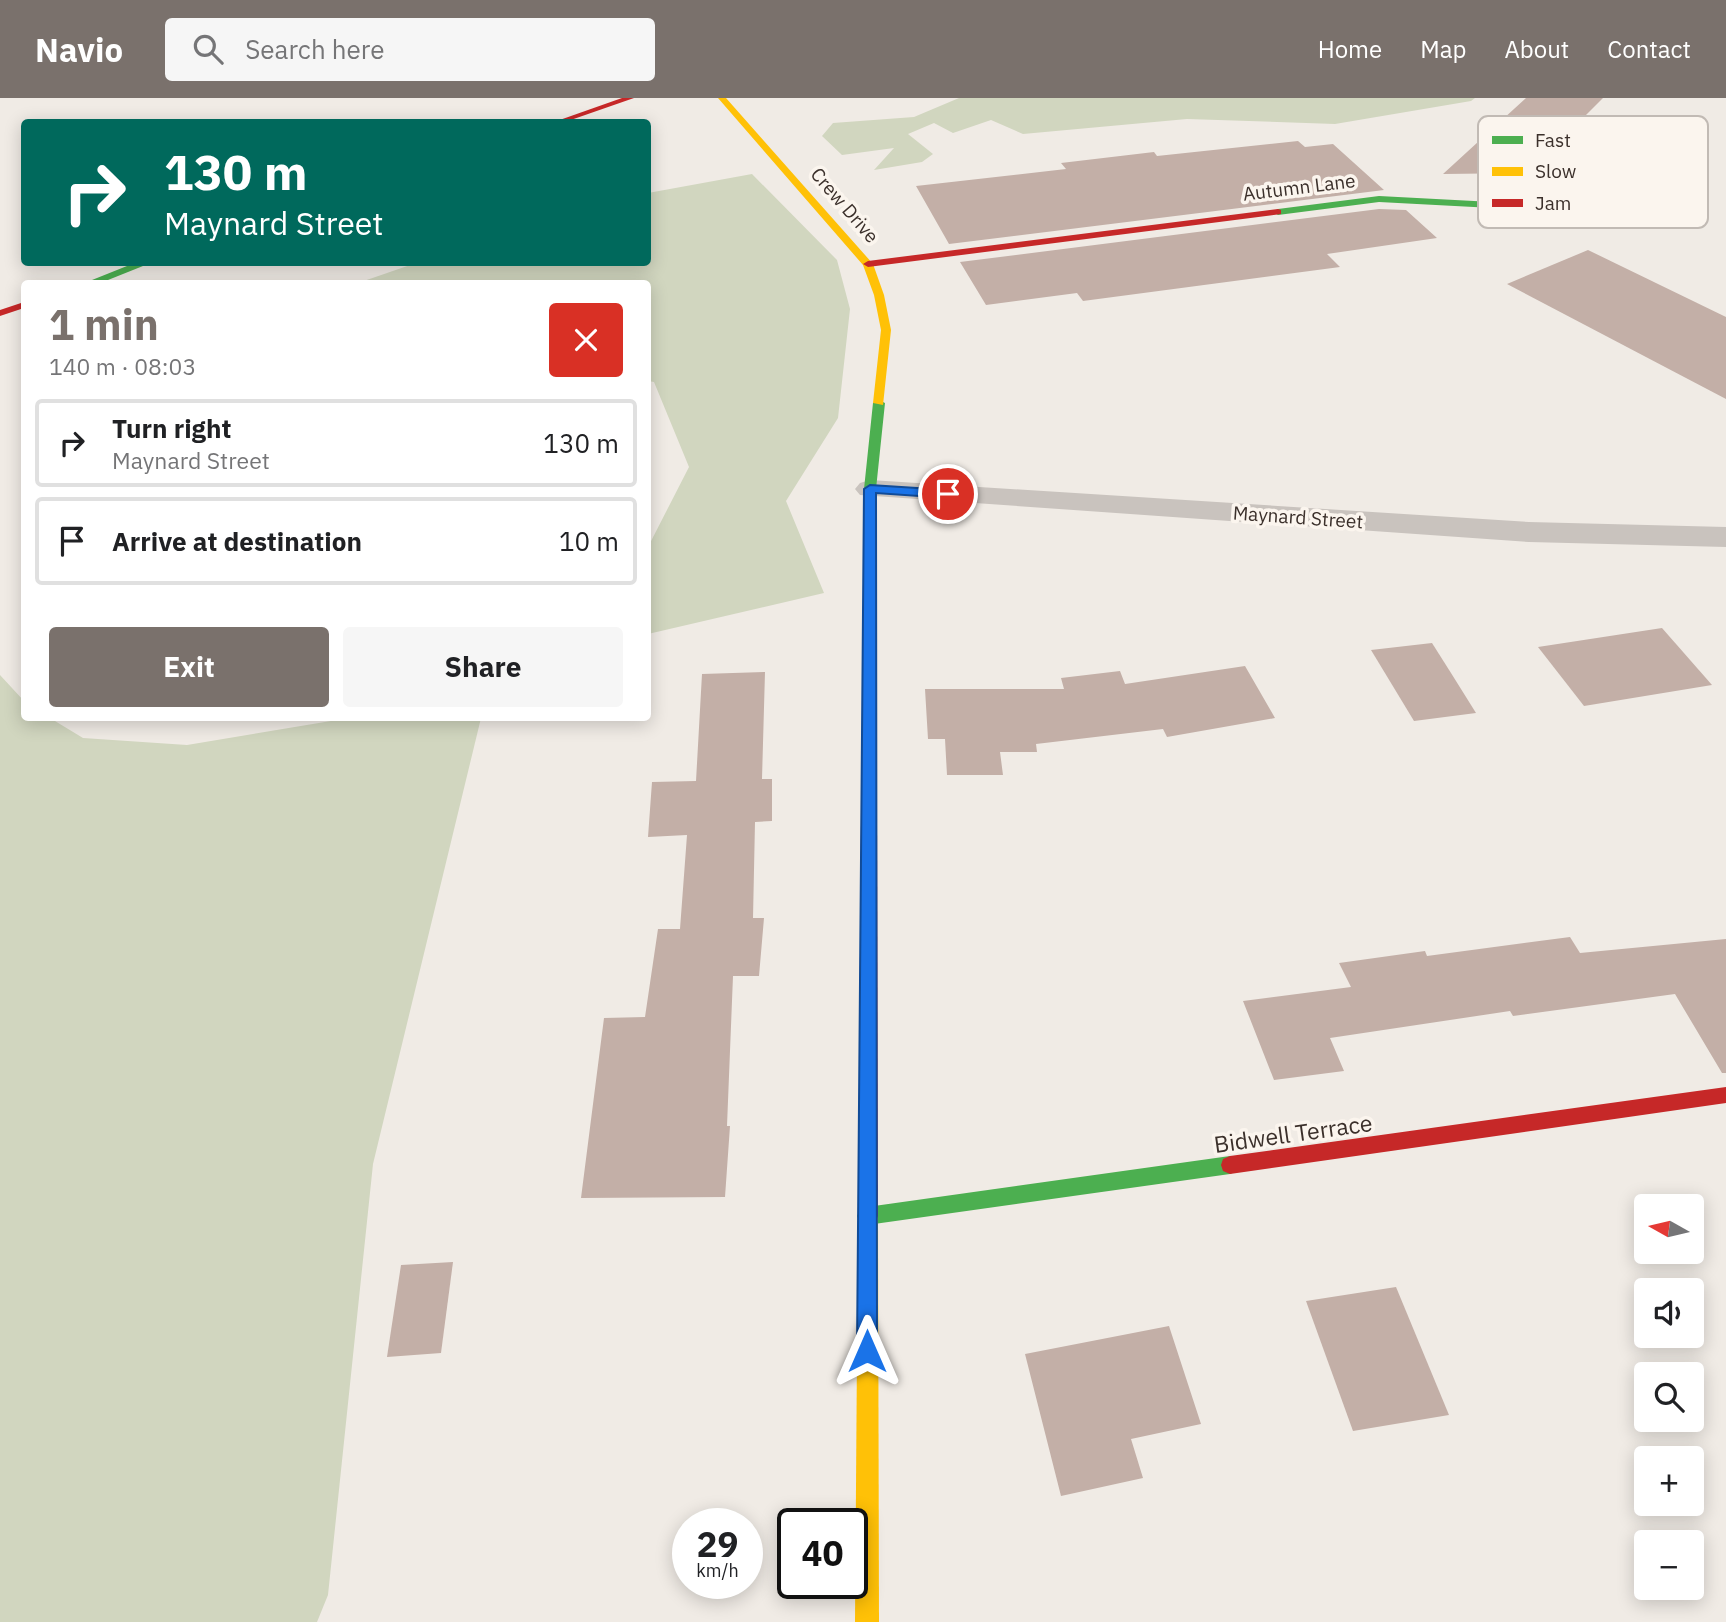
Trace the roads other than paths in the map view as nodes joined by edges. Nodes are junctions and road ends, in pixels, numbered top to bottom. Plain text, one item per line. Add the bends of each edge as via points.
1 (629, 98) edge
2 (722, 98) edge
3 (567, 119) edge
4 (1478, 202) edge
5 (868, 264) junction
6 (137, 266) edge
7 (98, 280) edge
8 (21, 306) edge
9 (0, 313) edge
10 (870, 489) junction
11 (1726, 537) edge
12 (1726, 1096) edge
13 (867, 1216) junction
14 (867, 1622) edge

1 - 3 street
2 - 5 street, Crew Drive
4 - 5 street, Autumn Lane via 1379,199
5 - 10 street, Crew Drive via 886,330
6 - 7 street
8 - 9 street
10 - 11 street, Maynard Street via 1520,532
10 - 13 street, Crew Drive
12 - 13 street, Bidwell Terrace
13 - 14 street, Crew Drive

